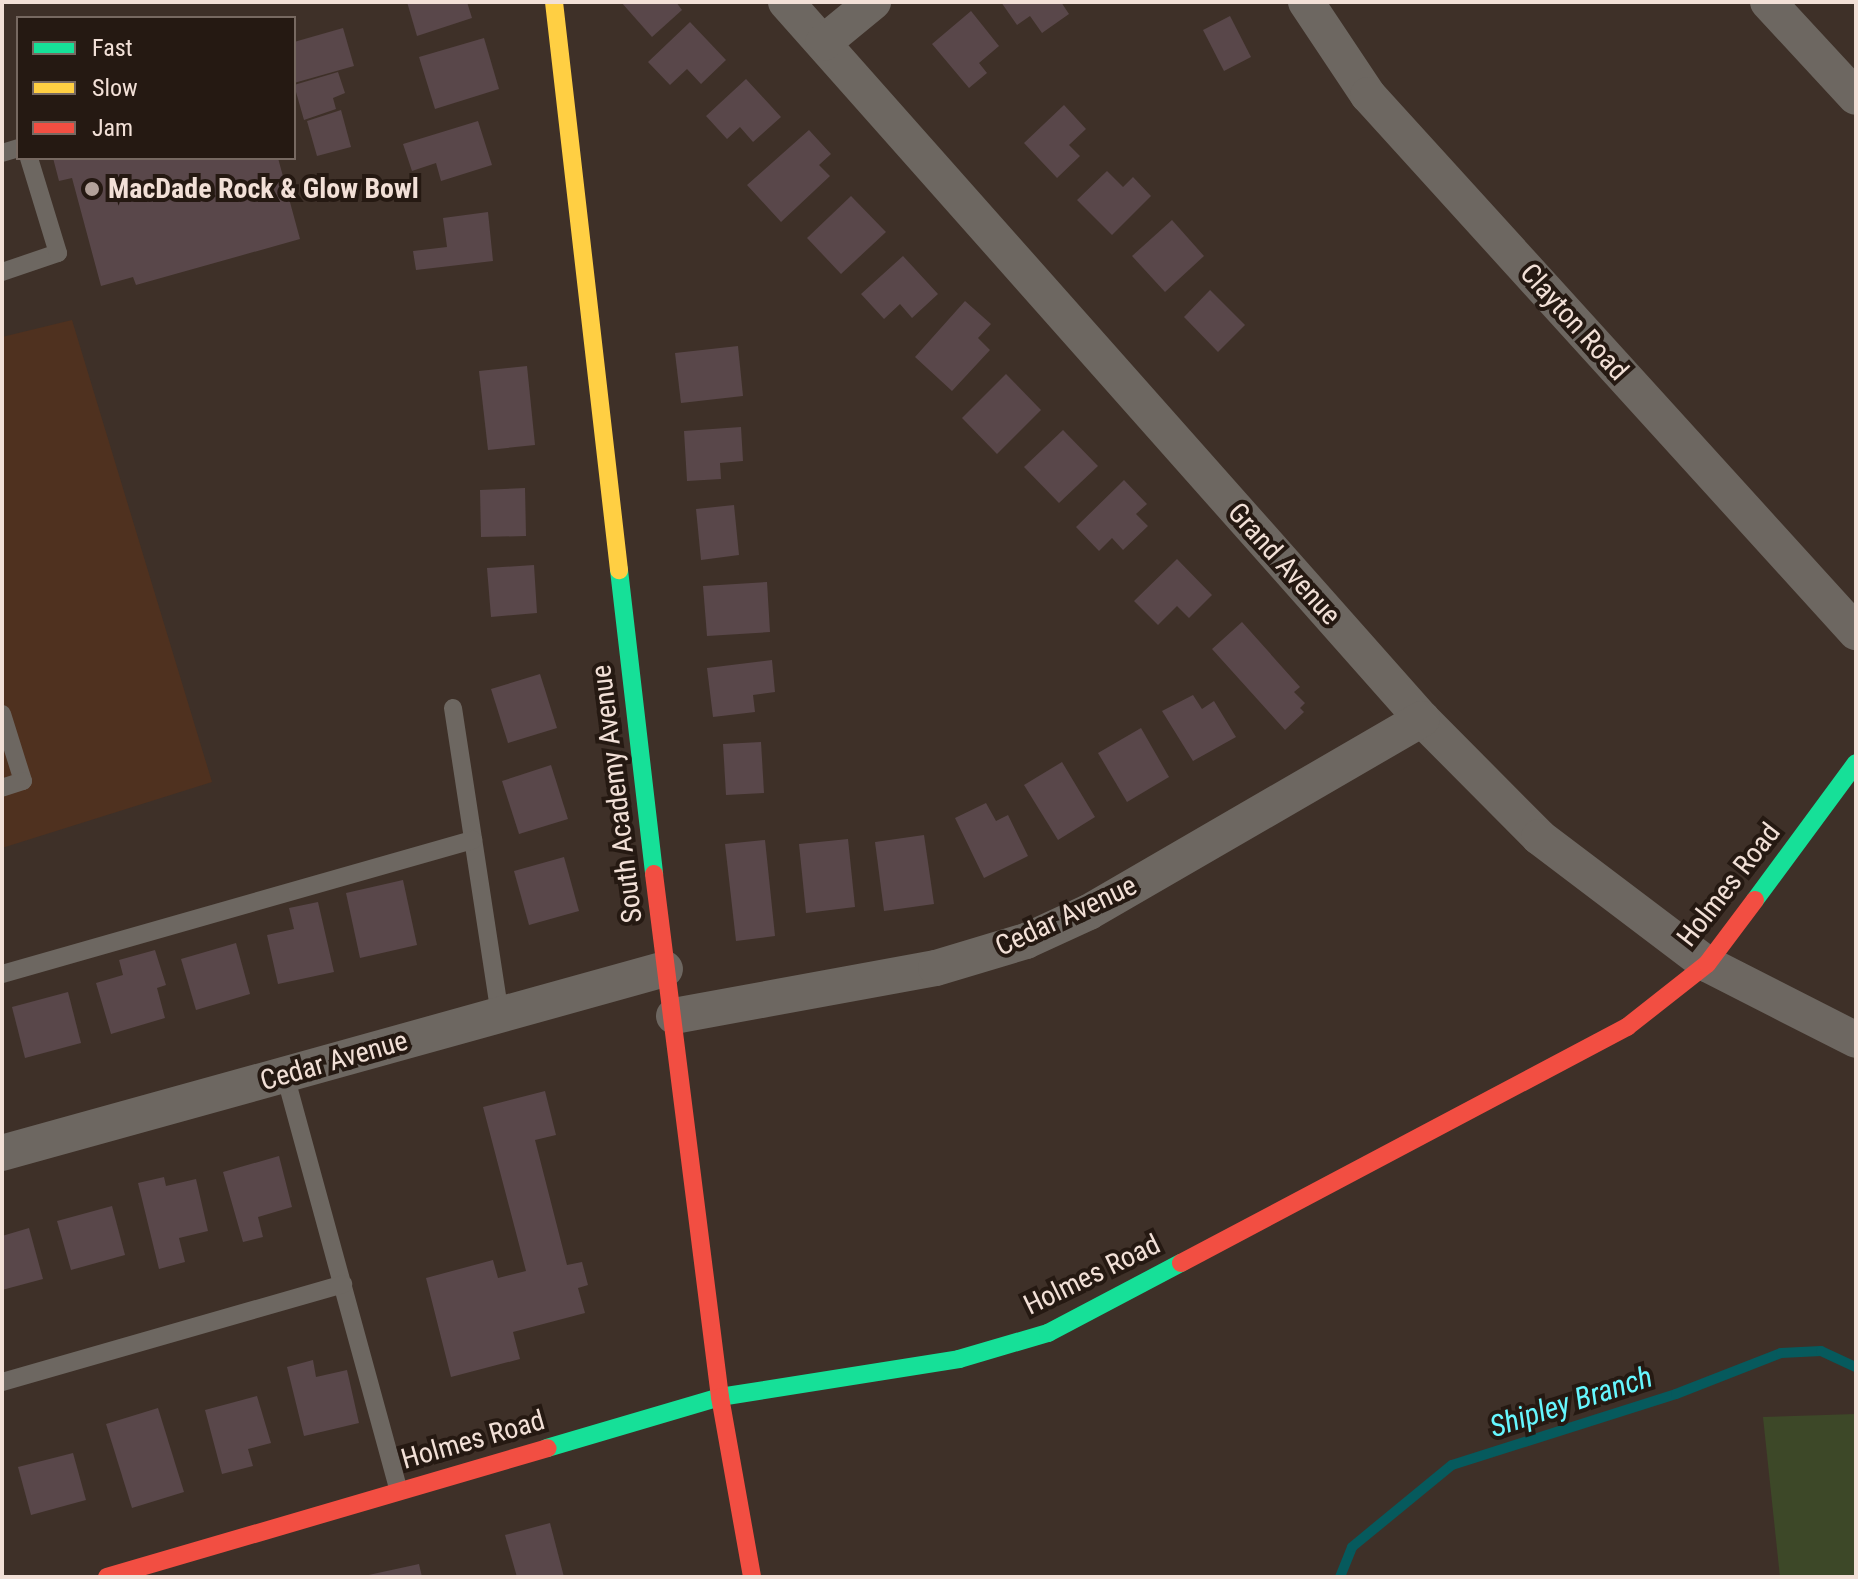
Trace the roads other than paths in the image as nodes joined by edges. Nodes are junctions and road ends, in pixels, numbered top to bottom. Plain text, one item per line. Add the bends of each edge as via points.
1 (554, 2) edge
2 (786, 2) edge
3 (873, 2) edge
4 (1306, 2) edge
5 (1768, 2) edge
6 (823, 43) junction
7 (1856, 97) edge
8 (30, 160) edge
9 (2, 272) edge
10 (1856, 632) edge
11 (453, 708) dead end
12 (2, 714) edge
13 (1422, 719) junction
14 (1856, 763) edge
15 (2, 788) edge
16 (473, 840) junction
17 (1707, 964) junction
18 (665, 969) junction
19 (2, 974) edge
20 (500, 1015) junction
21 (674, 1016) junction
22 (1856, 1040) edge
23 (285, 1075) junction
24 (2, 1153) edge
25 (343, 1284) junction
26 (2, 1382) edge
27 (720, 1397) junction
28 (399, 1491) junction
29 (107, 1577) edge
30 (752, 1577) edge

1 - 18 street, South Academy Avenue
2 - 6 street, Grand Avenue
3 - 6 street
4 - 10 street, Clayton Road via 1368,95
5 - 7 street
6 - 13 street, Grand Avenue
8 - 9 lane via 58,253
11 - 16 lane
12 - 15 lane via 23,781
13 - 17 street, Grand Avenue via 1539,837
13 - 21 street, Cedar Avenue via 1089,912 1026,941 936,968
14 - 17 street, Holmes Road
16 - 19 lane
16 - 20 lane
17 - 22 street, Grand Avenue
17 - 27 street, Holmes Road via 1627,1027 1048,1333 959,1359
18 - 20 street, Cedar Avenue
18 - 21 street, South Academy Avenue
20 - 23 street, Cedar Avenue
21 - 27 street, South Academy Avenue
23 - 24 street, Cedar Avenue
23 - 25 lane
25 - 26 lane
25 - 28 lane
27 - 28 street, Holmes Road
27 - 30 street, South Academy Avenue
28 - 29 street, Holmes Road

